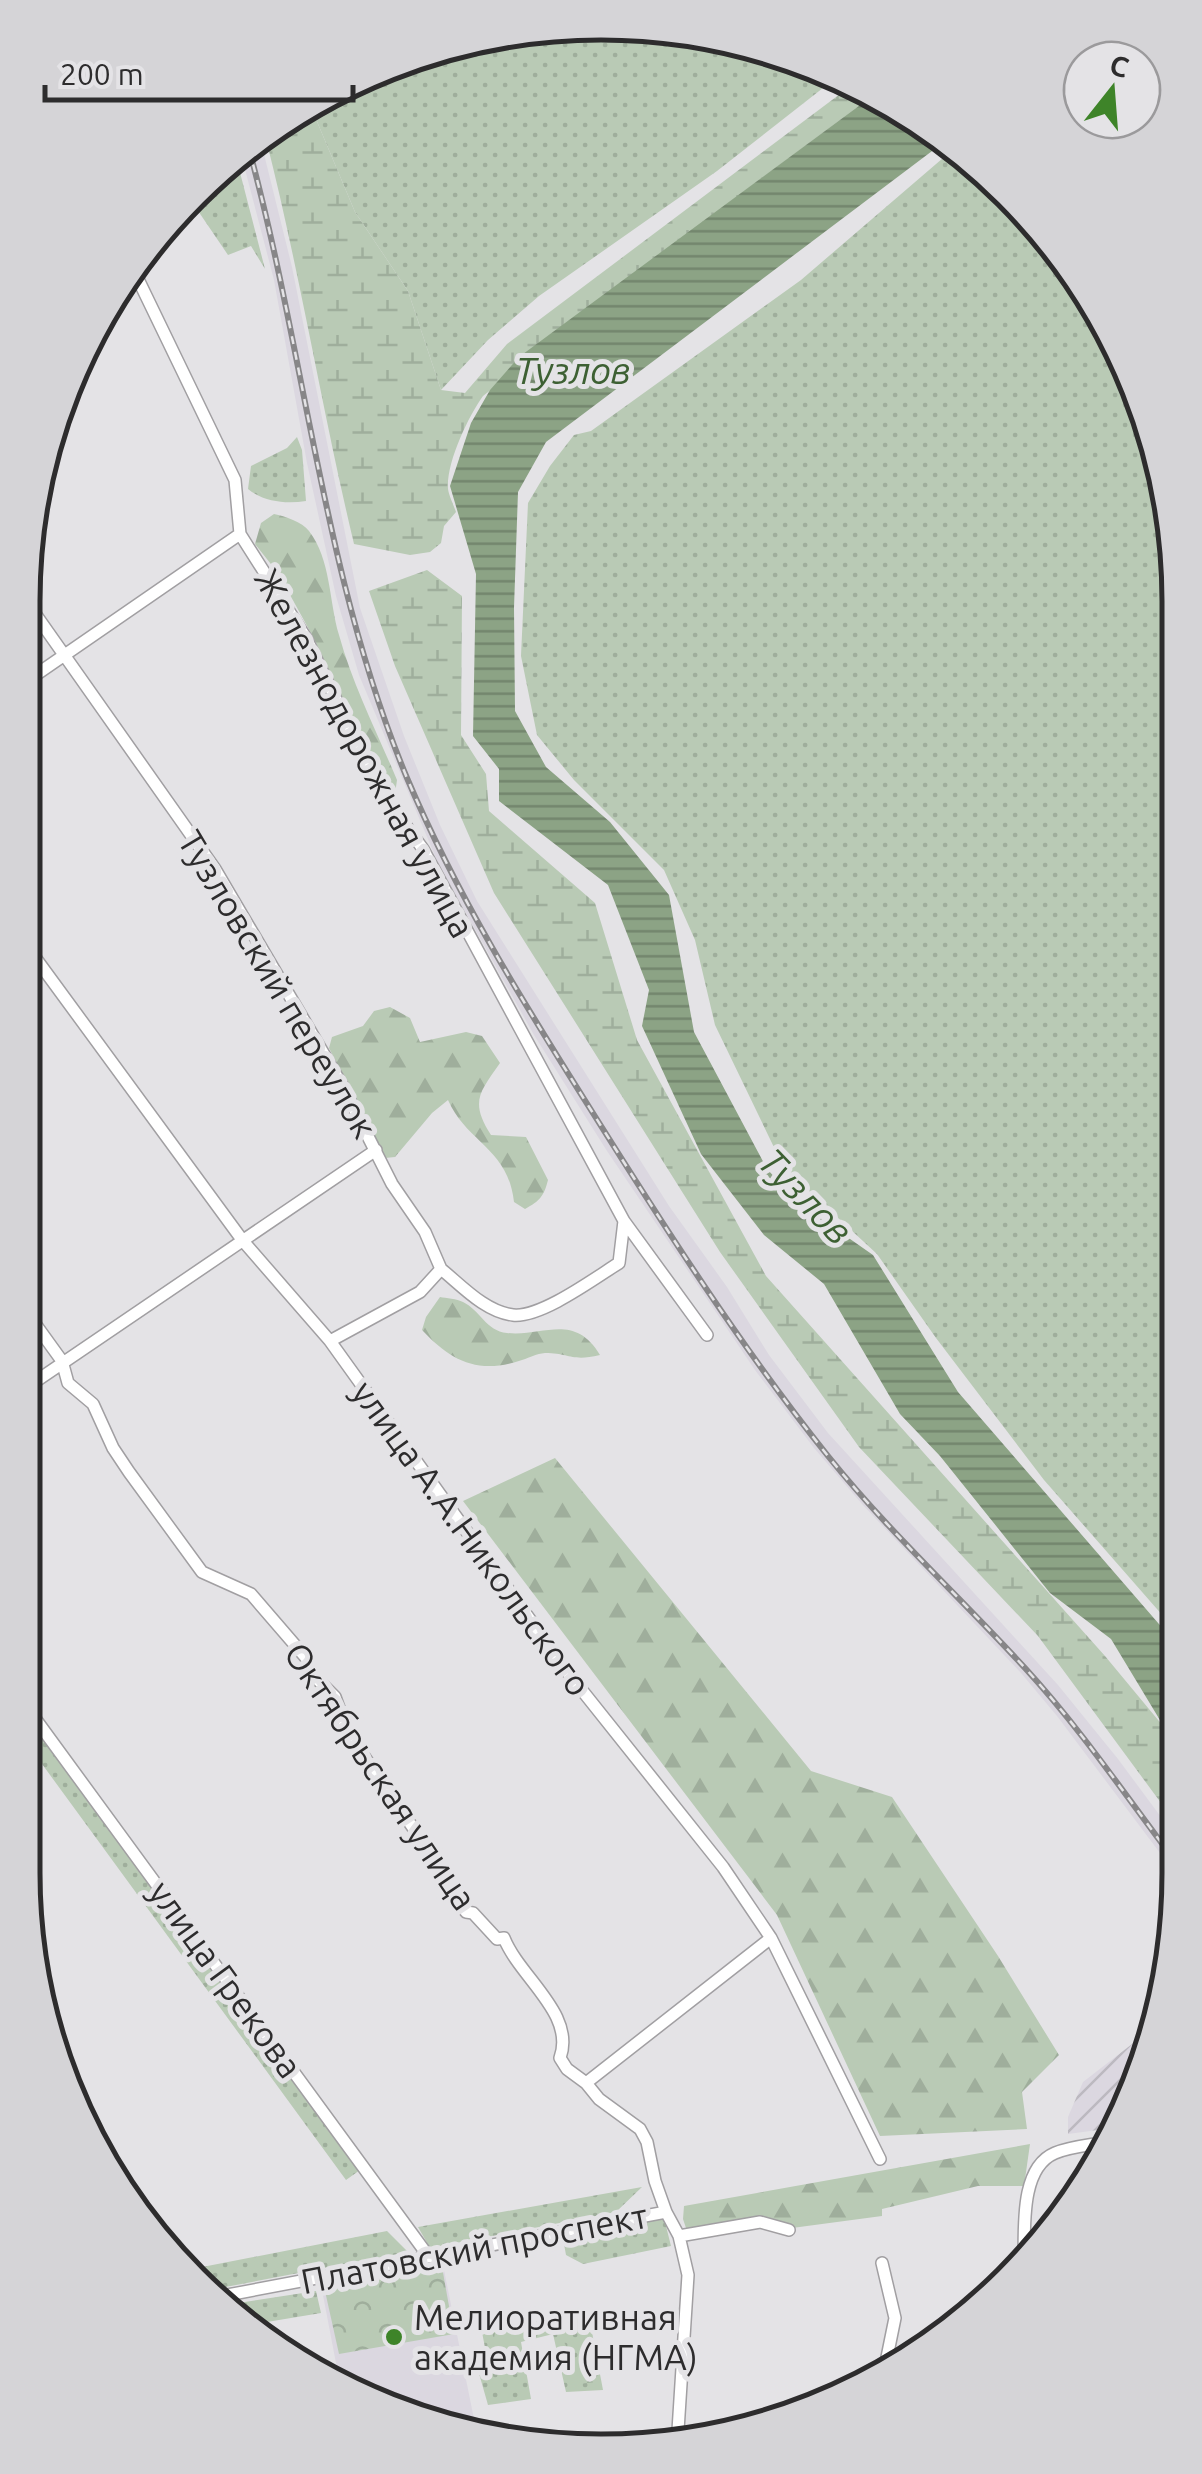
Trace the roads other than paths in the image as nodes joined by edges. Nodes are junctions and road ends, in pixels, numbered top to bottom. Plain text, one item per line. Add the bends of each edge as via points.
1 (140, 282) edge
2 (240, 534) junction
3 (40, 619) edge
4 (65, 653) junction
5 (40, 671) edge
6 (40, 964) edge
7 (376, 1150) junction
8 (624, 1221) junction
9 (243, 1241) junction
10 (441, 1269) junction
11 (40, 1331) edge
12 (707, 1335) dead end
13 (330, 1341) junction
14 (62, 1361) junction
15 (40, 1377) edge
16 (40, 1725) edge
17 (772, 1938) junction
18 (586, 2083) junction
19 (1092, 2145) edge
20 (880, 2160) dead end
21 (666, 2212) junction
22 (789, 2230) dead end
23 (679, 2236) junction
24 (1026, 2240) edge
25 (429, 2256) junction
26 (882, 2263) dead end
27 (230, 2294) edge
28 (887, 2355) edge
29 (678, 2428) edge

1 - 2 street, Железнодорожная улица via 235,480
2 - 4 street
2 - 8 street, Железнодорожная улица via 306,638 372,776 423,849
3 - 4 street, Тузловский переулок
4 - 5 street
4 - 7 street, Тузловский переулок via 215,869
6 - 9 street, улица А.А.Никольского
7 - 9 street
7 - 10 street, Тузловский переулок
8 - 10 street via 619,1263 528,1314 496,1310
8 - 12 street, Железнодорожная улица
9 - 13 street, улица А.А.Никольского
9 - 14 street
10 - 13 street via 420,1292
11 - 14 street, Октябрьская улица
13 - 17 street, улица А.А.Никольского via 569,1674
14 - 15 street
14 - 18 street, Октябрьская улица via 68,1384 94,1404 128,1472 202,1572 251,1594 335,1697 348,1733 466,1912 504,1938 559,2016 560,2058
16 - 25 street, улица Грекова
17 - 18 street
17 - 20 street, улица А.А.Никольского
18 - 21 street, Октябрьская улица via 640,2129
19 - 24 street via 1039,2164
21 - 23 street, Октябрьская улица
21 - 25 street, Платовский проспект
22 - 23 street, Платовский проспект via 760,2222
23 - 29 street, Октябрьская улица via 688,2275
25 - 27 street, Платовский проспект
26 - 28 street via 895,2318

